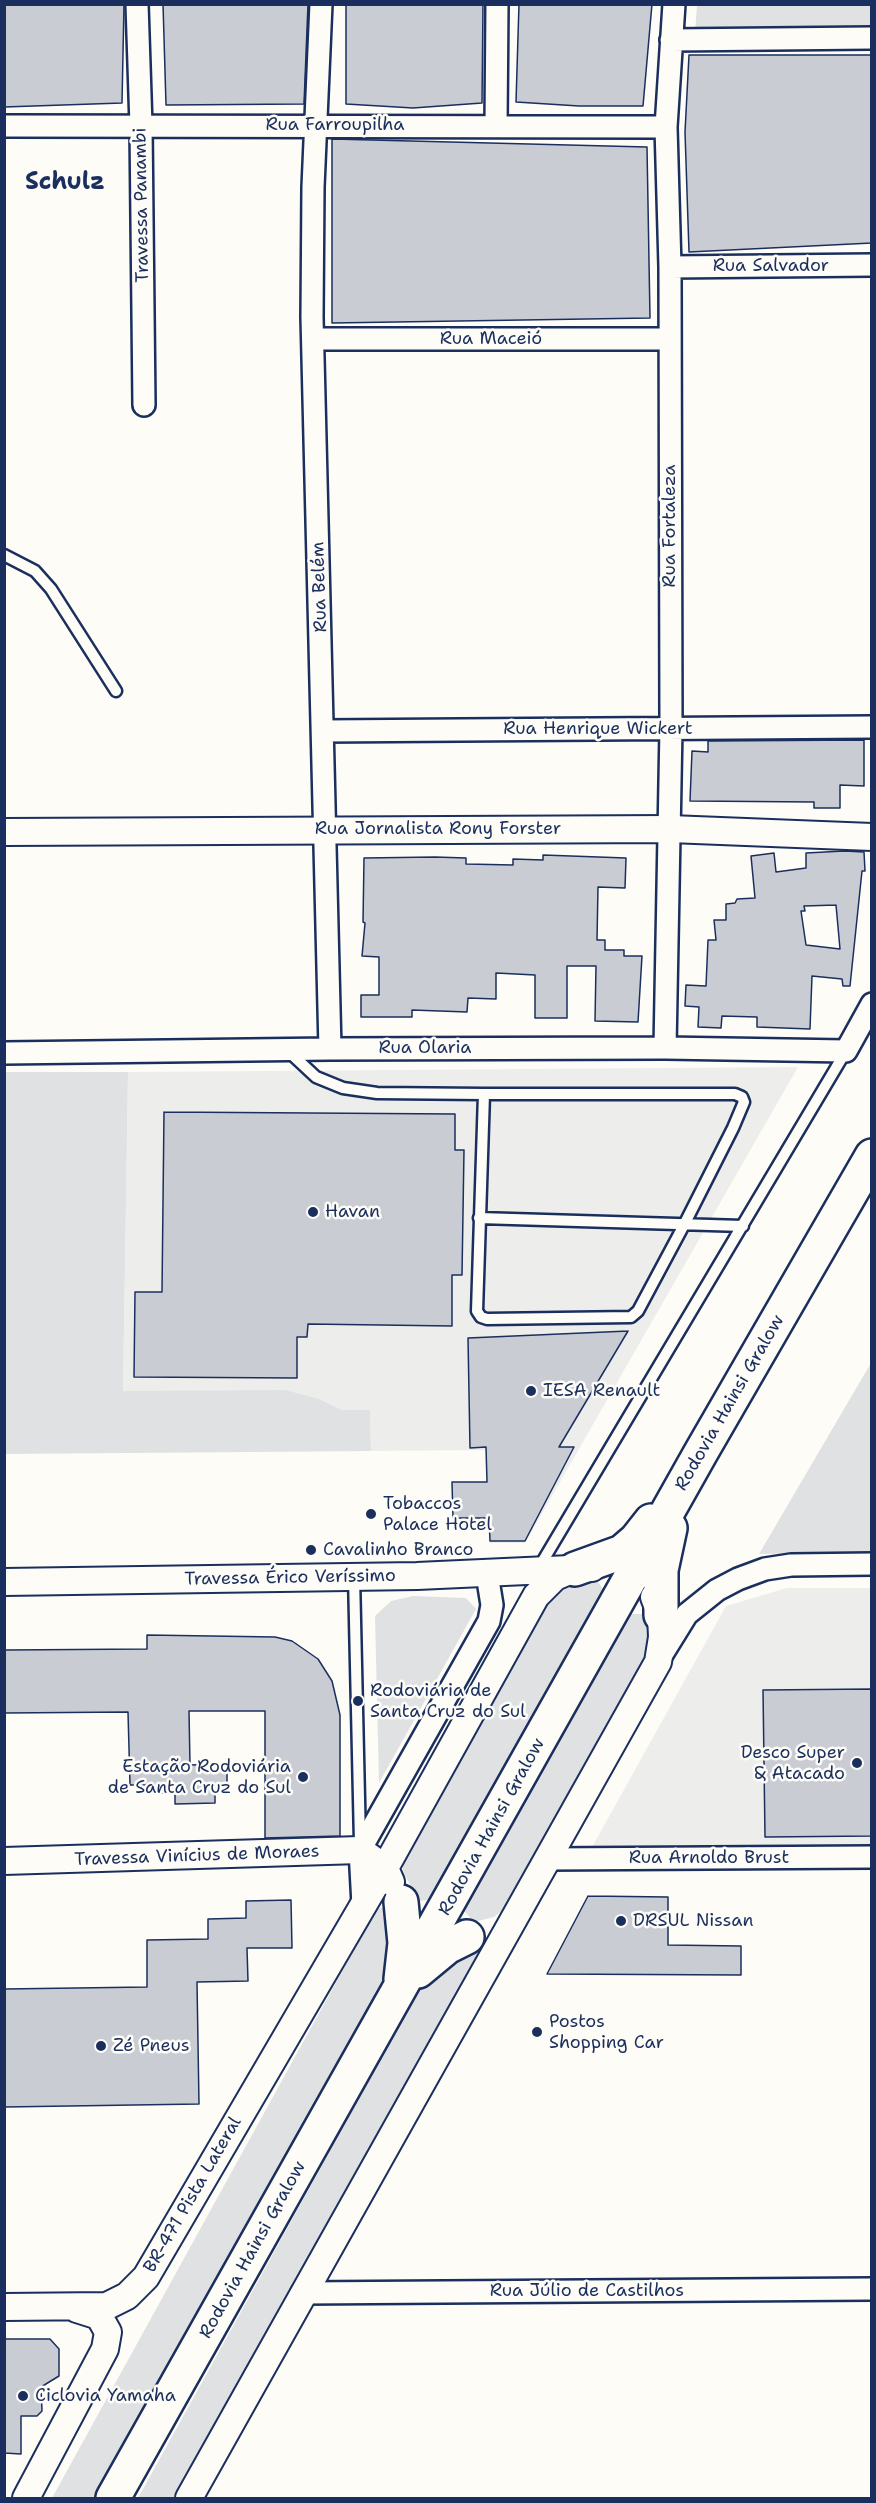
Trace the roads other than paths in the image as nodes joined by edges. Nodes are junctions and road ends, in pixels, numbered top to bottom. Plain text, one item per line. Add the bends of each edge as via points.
1 (136, 4) edge
2 (321, 4) edge
3 (497, 4) edge
4 (674, 4) edge
5 (872, 38) edge
6 (671, 40) junction
7 (316, 125) junction
8 (4, 126) edge
9 (141, 126) junction
10 (496, 126) junction
11 (666, 127) junction
12 (872, 265) edge
13 (670, 267) junction
14 (313, 339) junction
15 (670, 339) junction
16 (144, 405) dead end
17 (4, 555) edge
18 (116, 691) dead end
19 (671, 728) junction
20 (872, 728) edge
21 (324, 731) junction
22 (670, 829) junction
23 (326, 830) junction
24 (4, 832) edge
25 (872, 837) edge
26 (872, 1004) edge
27 (665, 1048) junction
28 (287, 1049) junction
29 (330, 1049) junction
30 (846, 1051) junction
31 (4, 1053) edge
32 (484, 1094) junction
33 (872, 1156) edge
34 (479, 1218) junction
35 (685, 1223) junction
36 (743, 1226) junction
37 (700, 1454) junction
38 (872, 1564) edge
39 (575, 1569) junction
40 (538, 1570) junction
41 (487, 1574) junction
42 (354, 1576) junction
43 (632, 1576) junction
44 (4, 1582) edge
45 (536, 1596) junction
46 (661, 1616) junction
47 (658, 1662) junction
48 (360, 1850) junction
49 (872, 1857) edge
50 (547, 1859) junction
51 (4, 1861) edge
52 (384, 1868) junction
53 (401, 1902) junction
54 (363, 1905) junction
55 (518, 1913) junction
56 (435, 1929) junction
57 (467, 1937) junction
58 (396, 1998) junction
59 (872, 2289) edge
60 (302, 2293) junction
61 (4, 2307) edge
62 (71, 2307) junction
63 (30, 2493) edge
64 (113, 2499) edge
65 (189, 2499) edge

1 - 9 street, Travessa Panambi
2 - 7 street, Rua Belém
3 - 10 street
4 - 6 street, Rua Fortaleza
5 - 6 street
6 - 11 street, Rua Fortaleza
7 - 9 street, Rua Farroupilha
7 - 10 street, Rua Farroupilha
7 - 14 street, Rua Belém
8 - 9 street, Rua Farroupilha
9 - 16 street, Travessa Panambi
10 - 11 street, Rua Farroupilha
11 - 13 street, Rua Fortaleza
12 - 13 street, Rua Salvador
13 - 15 street, Rua Fortaleza
14 - 15 street, Rua Maceió
14 - 21 street, Rua Belém
15 - 19 street, Rua Fortaleza
17 - 18 lane via 35,571 51,589
19 - 20 street, Rua Henrique Wickert
19 - 21 street, Rua Henrique Wickert
19 - 22 street, Rua Fortaleza
21 - 23 street, Rua Belém
22 - 23 street, Rua Jornalista Rony Forster
22 - 25 street, Rua Jornalista Rony Forster
22 - 27 street, Rua Fortaleza
23 - 24 street, Rua Jornalista Rony Forster
23 - 29 street, Rua Belém
26 - 30 street
27 - 29 street, Rua Olaria
27 - 30 street, Rua Olaria
28 - 29 street, Rua Olaria
28 - 31 street, Rua Olaria
28 - 32 lane via 316,1077 343,1088 377,1093
30 - 36 lane
32 - 34 lane
32 - 35 lane via 742,1097 744,1102 733,1128
33 - 37 main road, Rodovia Hainsi Gralow
34 - 35 lane
34 - 35 lane via 477,1311 488,1319 631,1317 638,1311
35 - 36 lane
36 - 40 lane
37 - 39 main road via 636,1540 622,1552
37 - 43 main road, Rodovia Hainsi Gralow
37 - 46 main road via 666,1543 661,1570
38 - 47 street via 791,1565 738,1579 687,1614
39 - 40 street, Travessa Érico Veríssimo
39 - 43 street, Travessa Érico Veríssimo via 601,1568
39 - 45 street, BR-471 Pista Lateral via 555,1577
40 - 41 street, Travessa Érico Veríssimo
40 - 45 lane
41 - 42 street, Travessa Érico Veríssimo
41 - 48 street via 492,1605 489,1622
42 - 44 street, Travessa Érico Veríssimo
42 - 48 lane
43 - 46 street via 648,1588
43 - 56 main road, Rodovia Hainsi Gralow
45 - 52 street, BR-471 Pista Lateral
46 - 47 street
47 - 50 street
48 - 51 street, Travessa Vinícius de Moraes
48 - 52 street
48 - 54 street
49 - 50 street, Rua Arnoldo Brust
50 - 55 street
52 - 53 street
52 - 54 street, BR-471 Pista Lateral
53 - 56 street via 416,1918
53 - 58 main road via 405,1963
54 - 62 street, BR-471 Pista Lateral via 146,2277 127,2296 107,2307
55 - 57 street via 503,1925
55 - 60 street
56 - 57 street
56 - 58 main road, Rodovia Hainsi Gralow
57 - 58 main road via 420,1969
58 - 64 main road, Rodovia Hainsi Gralow
59 - 60 street, Rua Júlio de Castilhos
60 - 65 street
61 - 62 street
62 - 63 street via 99,2316 108,2332 105,2349

